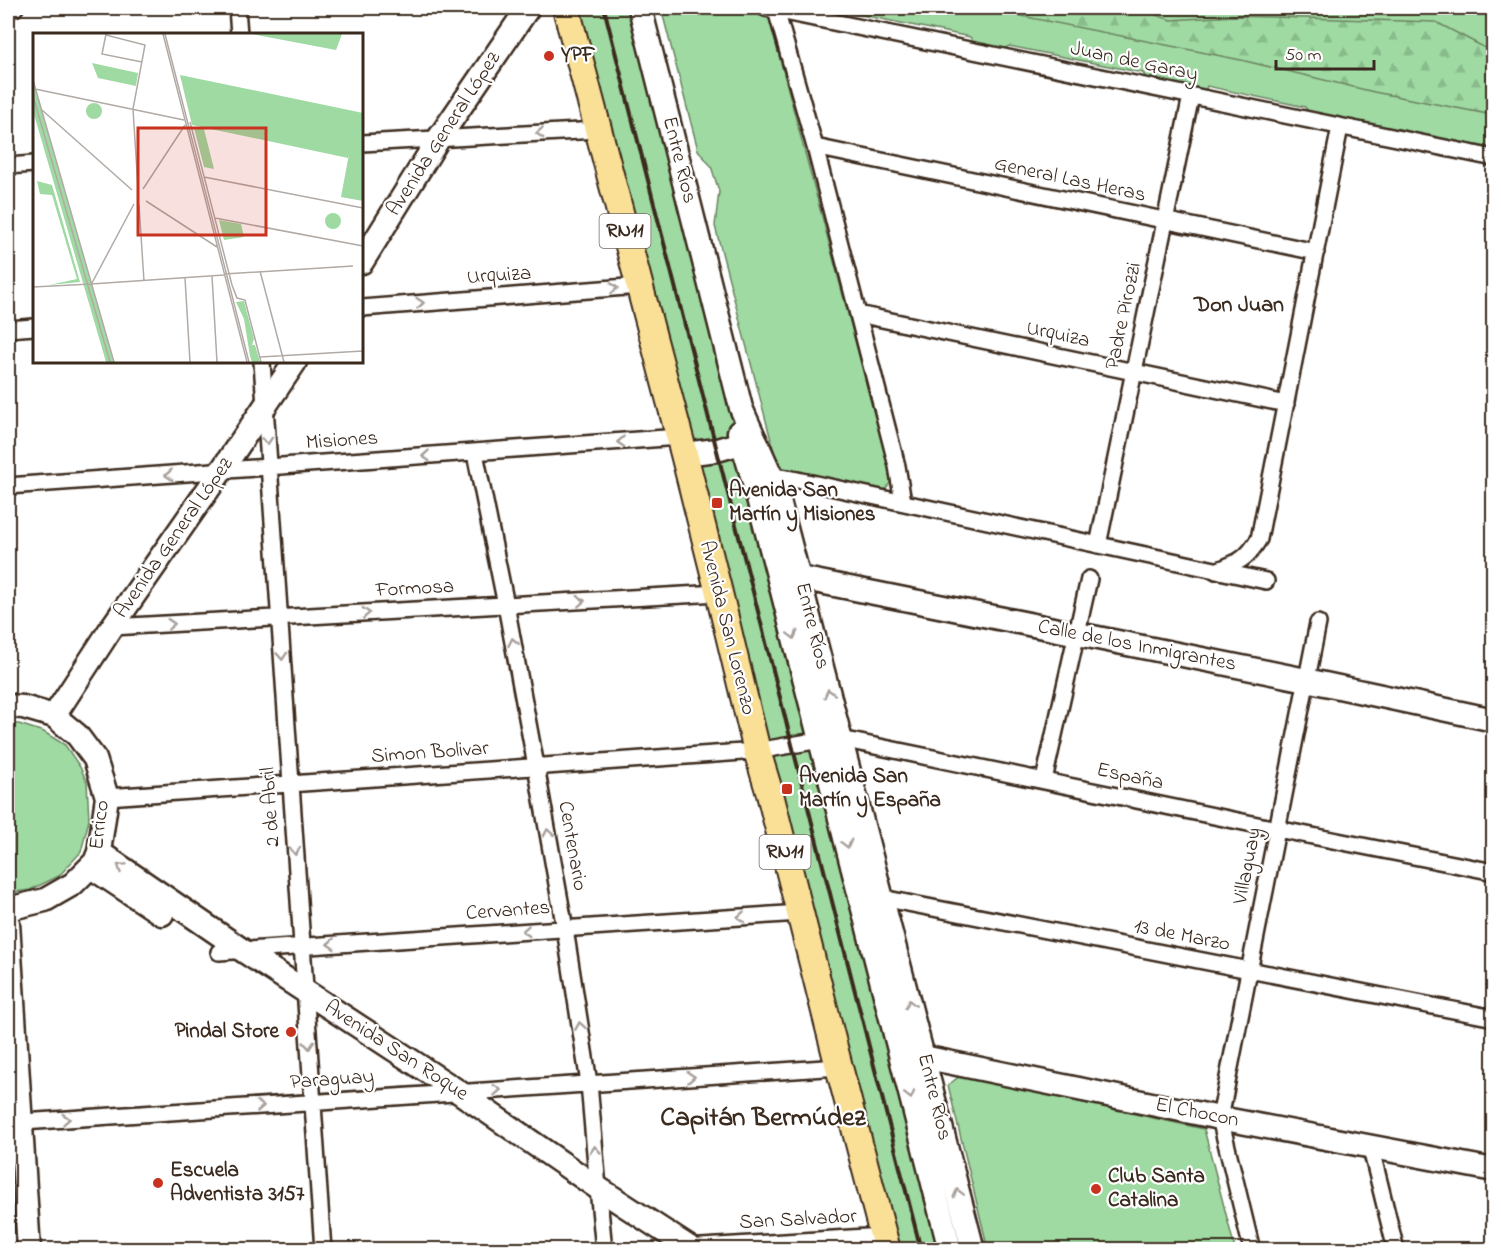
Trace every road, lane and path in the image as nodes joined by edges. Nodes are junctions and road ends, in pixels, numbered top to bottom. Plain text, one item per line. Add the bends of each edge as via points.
1 (8, 8) edge
2 (15, 8) edge
3 (237, 8) edge
4 (528, 8) edge
5 (566, 8) edge
6 (629, 8) edge
7 (640, 8) edge
8 (771, 9) edge
9 (239, 33) edge
10 (1191, 96) junction
11 (1341, 127) junction
12 (598, 130) junction
13 (439, 138) junction
14 (363, 143) edge
15 (815, 147) junction
16 (1494, 158) edge
17 (33, 164) edge
18 (8, 166) edge
19 (1165, 221) junction
20 (1316, 252) junction
21 (363, 260) edge
22 (639, 286) junction
23 (363, 308) edge
24 (858, 314) junction
25 (33, 327) edge
26 (8, 329) edge
27 (262, 363) edge
28 (294, 363) edge
29 (1134, 373) junction
30 (1286, 404) junction
31 (265, 405) junction
32 (749, 441) junction
33 (681, 446) junction
34 (475, 453) junction
35 (269, 468) junction
36 (221, 471) junction
37 (762, 478) junction
38 (8, 486) edge
39 (903, 502) junction
40 (1098, 545) junction
41 (1216, 571) junction
42 (789, 578) junction
43 (1089, 579) dead end
44 (1266, 581) dead end
45 (720, 593) junction
46 (506, 605) junction
47 (279, 618) junction
48 (1318, 623) dead end
49 (112, 627) junction
50 (1077, 634) junction
51 (1306, 680) junction
52 (8, 706) edge
53 (54, 716) junction
54 (1494, 720) edge
55 (831, 740) junction
56 (757, 751) junction
57 (536, 766) junction
58 (1044, 780) junction
59 (291, 784) junction
60 (107, 797) junction
61 (1277, 829) junction
62 (95, 860) junction
63 (1494, 872) edge
64 (872, 901) junction
65 (8, 909) edge
66 (800, 913) junction
67 (8, 922) edge
68 (565, 929) junction
69 (302, 946) junction
70 (242, 950) junction
71 (219, 952) junction
72 (1249, 970) junction
73 (306, 1001) junction
74 (1494, 1018) edge
75 (913, 1059) junction
76 (839, 1067) junction
77 (590, 1083) junction
78 (459, 1092) junction
79 (435, 1094) junction
80 (313, 1102) junction
81 (1220, 1118) junction
82 (14, 1122) edge
83 (1370, 1145) junction
84 (1494, 1170) edge
85 (599, 1195) junction
86 (885, 1243) edge
87 (684, 1249) edge
88 (29, 1250) edge
89 (323, 1250) edge
90 (604, 1250) edge
91 (950, 1250) edge
92 (973, 1250) edge
93 (1252, 1250) edge
94 (1395, 1250) edge

1 - 2 street
3 - 9 street
4 - 13 street, Avenida General López
5 - 12 main road, Avenida San Lorenzo / RN11
6 - 32 street, Entre Ríos via 734,414
7 - 32 street, Entre Ríos
8 - 10 street, Juan de Garay
8 - 15 street
10 - 11 street, Juan de Garay
10 - 19 street, Padre Pirozzi
11 - 16 street, Juan de Garay
11 - 20 street
12 -> 13 street
12 - 22 main road, Avenida San Lorenzo / RN11
13 - 14 street
13 - 21 street, Avenida General López
15 - 19 street, General Las Heras
15 - 24 street
17 - 18 street
19 - 20 street, General Las Heras
19 - 29 street, Padre Pirozzi
20 - 30 street
23 -> 22 street, Urquiza
22 - 33 main road, Avenida San Lorenzo / RN11
24 - 29 street, Urquiza
24 - 39 street
25 - 26 street
27 - 31 street, 2 de Abril
28 - 31 street, Avenida General López
29 - 30 street, Urquiza
29 - 40 street, Padre Pirozzi
30 - 41 street via 1259,539 1250,554
31 -> 35 street, 2 de Abril
31 - 36 street, Avenida General López
32 - 33 street via 717,450
32 - 37 street, Entre Ríos
33 -> 34 street, Misiones
33 - 45 main road, Avenida San Lorenzo / RN11
34 -> 35 street, Misiones
34 - 46 street, Centenario
35 - 36 street, Misiones
35 - 47 street, 2 de Abril
36 -> 38 street, Misiones
36 - 49 street, Avenida General López
37 - 39 street via 793,479
37 - 42 street, Entre Ríos
39 - 40 street
40 - 41 street
41 - 44 street
42 - 50 street, Calle de los Inmigrantes
42 - 55 street, Entre Ríos
43 - 50 street
46 -> 45 street, Formosa
45 - 56 main road, Avenida San Lorenzo / RN11
47 -> 46 street, Formosa
57 -> 46 street, Centenario
49 -> 47 street, Formosa
47 -> 59 street, 2 de Abril
48 - 51 street, Villaguay
49 - 53 street, Avenida General López
50 - 51 street, Calle de los Inmigrantes
50 - 58 street
51 - 54 street, Calle de los Inmigrantes
51 - 61 street, Villaguay
52 - 53 street, Errico
53 - 60 street, Errico via 95,759
55 - 56 street, España
55 - 58 street, España
55 - 64 street, Entre Ríos
56 - 57 street, Simon Bolivar
56 - 66 main road, Avenida San Lorenzo / RN11
57 - 59 street, Simon Bolivar
68 -> 57 street, Centenario
58 - 61 street, España
59 - 60 street, Simon Bolivar
59 -> 69 street, 2 de Abril
60 - 62 street, Errico
61 - 63 street, España
61 - 72 street, Villaguay
62 - 65 street, Errico via 72,884 45,900
70 -> 62 street, Avenida San Roque
62 - 71 street, Avenida San Roque
64 - 72 street, 13 de Marzo
64 - 75 street, Entre Ríos
66 -> 68 street, Cervantes
66 - 76 main road, Avenida San Lorenzo / RN11
67 - 82 street
68 -> 69 street, Cervantes
77 -> 68 street, Centenario
69 - 70 street, Cervantes
69 - 73 street, 2 de Abril
70 - 71 street, Cervantes
70 - 73 street, Avenida San Roque
71 - 73 street, Avenida San Roque
72 - 74 street, 13 de Marzo
72 - 81 street, Villaguay
73 - 78 street, Avenida San Roque
73 - 79 street, Avenida San Roque
73 -> 80 street, 2 de Abril
75 - 81 street, El Chocon
75 -> 91 street, Entre Ríos
92 -> 75 street, Entre Ríos
77 -> 76 street, Paraguay
76 - 86 main road, Avenida San Lorenzo / RN11
78 -> 77 street, Paraguay
85 -> 77 street, Centenario
78 - 79 street, Paraguay
78 - 85 street, Avenida San Roque
79 - 80 street, Paraguay
79 - 85 street, Avenida San Roque
82 -> 80 street, Paraguay
80 - 89 street, 2 de Abril
81 - 83 street, El Chocon
81 - 93 street
82 - 88 street
83 - 84 street, El Chocon
83 - 94 street
85 - 87 street, Avenida San Roque
85 - 90 street, Centenario
86 - 87 street, San Salvador

